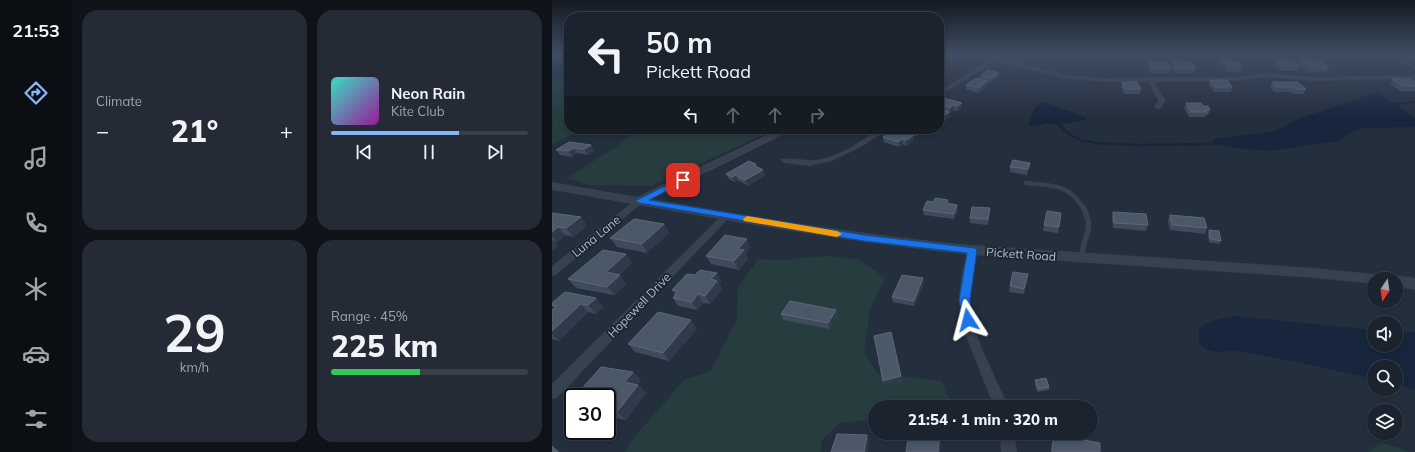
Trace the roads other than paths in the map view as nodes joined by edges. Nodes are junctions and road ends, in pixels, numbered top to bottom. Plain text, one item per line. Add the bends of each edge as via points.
1 (969, 75) edge
2 (1059, 75) edge
3 (1269, 75) edge
4 (1271, 75) edge
5 (1415, 77) edge
6 (1150, 80) junction
7 (944, 91) edge
8 (1158, 108) dead end
9 (777, 134) edge
10 (878, 134) edge
11 (784, 160) dead end
12 (1026, 183) dead end
13 (552, 186) edge
14 (639, 201) junction
15 (726, 216) junction
16 (972, 250) junction
17 (1082, 257) junction
18 (552, 272) edge
19 (1367, 278) edge
20 (1403, 282) edge
21 (1415, 284) edge
22 (552, 393) edge
23 (998, 400) edge
24 (1008, 440) edge
25 (1009, 452) edge

1 - 7 street
2 - 6 street via 1104,80
3 - 6 street via 1239,79
4 - 5 street via 1313,79
6 - 8 street via 1162,100
9 - 14 street
10 - 11 street via 830,159 809,163
12 - 17 lane via 1064,188 1076,197 1089,227
13 - 14 street, Pickett Road
14 - 15 street, Pickett Road
14 - 18 street, Luna Lane
15 - 16 street, Pickett Road via 864,238
15 - 22 street, Hopewell Drive
16 - 17 street, Pickett Road
16 - 23 street via 964,300 979,353
17 - 19 street, Pickett Road
20 - 21 street
24 - 25 street

